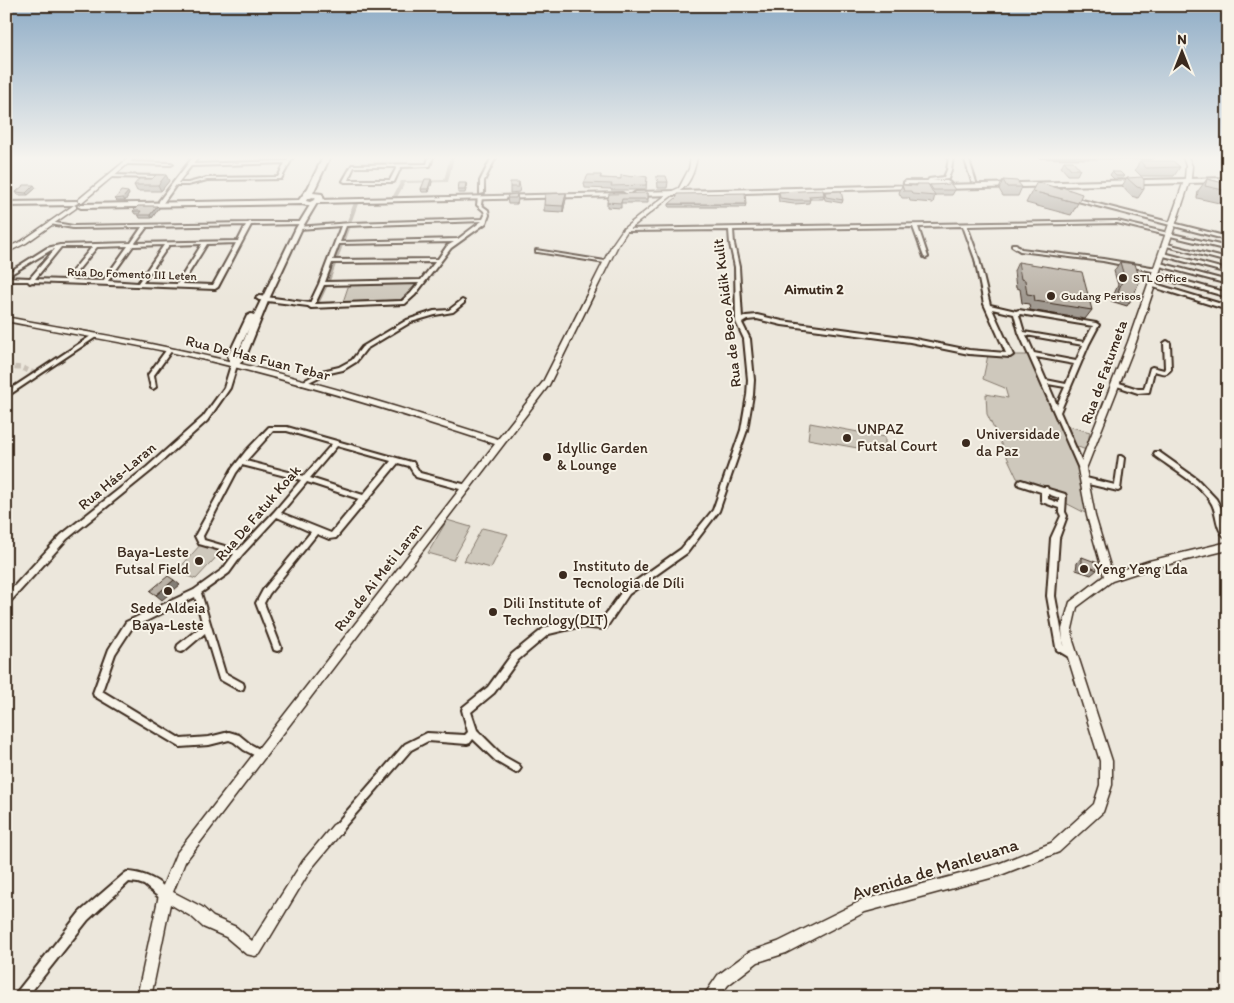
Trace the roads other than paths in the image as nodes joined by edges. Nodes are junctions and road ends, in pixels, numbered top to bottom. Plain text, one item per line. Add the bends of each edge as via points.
1 (6, 204) edge
2 (78, 204) junction
3 (86, 204) edge
4 (89, 204) edge
5 (303, 204) edge
6 (314, 204) edge
7 (479, 204) edge
8 (659, 204) edge
9 (1092, 204) edge
10 (1179, 204) edge
11 (29, 206) junction
12 (6, 208) edge
13 (484, 220) junction
14 (52, 223) junction
15 (146, 225) junction
16 (249, 225) junction
17 (299, 225) junction
18 (344, 225) junction
19 (1171, 225) junction
20 (915, 226) junction
21 (965, 226) junction
22 (732, 229) junction
23 (625, 230) junction
24 (1168, 234) junction
25 (1228, 239) edge
26 (458, 240) junction
27 (238, 242) junction
28 (168, 243) junction
29 (205, 243) junction
30 (338, 243) junction
31 (1165, 244) junction
32 (96, 245) junction
33 (132, 245) junction
34 (1014, 245) dead end
35 (60, 246) junction
36 (1228, 249) edge
37 (6, 251) edge
38 (538, 251) dead end
39 (1162, 254) junction
40 (926, 257) dead end
41 (438, 260) junction
42 (1228, 261) edge
43 (330, 262) junction
44 (605, 262) junction
45 (1157, 270) junction
46 (1228, 272) edge
47 (6, 277) edge
48 (30, 280) junction
49 (423, 281) junction
50 (66, 282) junction
51 (104, 283) junction
52 (140, 284) junction
53 (322, 284) junction
54 (1228, 284) edge
55 (1152, 285) junction
56 (178, 286) junction
57 (1228, 295) edge
58 (262, 298) junction
59 (462, 302) dead end
60 (311, 306) junction
61 (988, 306) junction
62 (1228, 308) edge
63 (1016, 314) junction
64 (6, 319) edge
65 (739, 322) junction
66 (1022, 333) junction
67 (94, 336) junction
68 (1167, 343) dead end
69 (1086, 344) junction
70 (169, 350) junction
71 (1033, 355) junction
72 (1078, 363) junction
73 (234, 365) junction
74 (1045, 382) junction
75 (303, 383) junction
76 (1116, 384) junction
77 (1068, 386) junction
78 (153, 387) dead end
79 (6, 395) edge
80 (1058, 412) junction
81 (499, 442) junction
82 (336, 443) junction
83 (1157, 454) dead end
84 (1120, 458) dead end
85 (396, 460) junction
86 (241, 462) junction
87 (1082, 469) junction
88 (306, 478) junction
89 (1086, 481) junction
90 (1022, 483) dead end
91 (467, 488) junction
92 (1045, 490) junction
93 (364, 498) junction
94 (1063, 507) junction
95 (276, 514) junction
96 (316, 531) junction
97 (1228, 536) edge
98 (1228, 546) edge
99 (239, 554) junction
100 (1110, 578) junction
101 (196, 592) junction
102 (6, 601) edge
103 (206, 627) junction
104 (277, 647) dead end
105 (181, 648) dead end
106 (1073, 655) junction
107 (240, 686) dead end
108 (473, 733) junction
109 (260, 754) junction
110 (516, 768) dead end
111 (337, 829) joint
112 (165, 895) junction
113 (20, 997) edge
114 (144, 997) edge
115 (710, 997) edge

1 - 11 main road
2 - 3 main road
2 - 4 main road
2 - 11 main road
2 - 14 street
5 - 17 main road, Rua Hás-Laran
6 - 17 main road, Rua Hás-Laran
7 - 13 street via 486,210
8 - 23 street, Rua de Ai Meti Laran
9 - 19 street
10 - 19 street, Rua de Fatumeta
11 - 12 main road
13 - 18 street
13 - 26 street
14 - 15 street via 74,227
14 - 37 street
15 - 16 street
15 - 33 street
16 - 17 street
16 - 27 street, Rua Do Fomento III Leten
17 - 18 street
17 - 58 main road, Rua Hás-Laran
18 - 30 street
19 - 24 street, Rua de Fatumeta
19 - 25 street
20 - 21 street
20 - 22 street
20 - 40 street
21 - 24 street via 1117,222
21 - 61 street
22 - 23 street
22 - 65 street, Rua de Beco Aidik Kulit
23 - 44 street, Rua de Ai Meti Laran
24 - 31 street, Rua de Fatumeta
24 - 36 street
26 - 30 street
26 - 41 street
27 - 29 street
27 - 56 street, Rua Do Fomento III Leten via 215,287
28 - 29 street
28 - 33 street
28 - 52 street
29 - 56 street
30 - 43 street
31 - 39 street, Rua de Fatumeta
31 - 42 street
32 - 33 street
32 - 35 street
32 - 50 street
33 - 51 street
34 - 45 street via 1020,250
35 - 47 street via 49,249
35 - 48 street
38 - 44 street
39 - 45 street, Rua de Fatumeta
39 - 46 street
41 - 43 street
41 - 49 street
43 - 53 street
44 - 81 street, Rua de Ai Meti Laran via 546,383
45 - 54 street
45 - 55 street, Rua de Fatumeta
45 - 57 street
47 - 48 street, Rua Do Fomento III Leten
48 - 50 street, Rua Do Fomento III Leten
49 - 53 street
49 - 60 street via 403,303
50 - 51 street, Rua Do Fomento III Leten
51 - 52 street, Rua Do Fomento III Leten
52 - 56 street, Rua Do Fomento III Leten
53 - 60 street
55 - 62 street
55 - 76 street, Rua de Fatumeta
58 - 60 street
58 - 73 main road, Rua Hás-Laran via 232,356
59 - 75 street via 451,311 434,312 409,321 364,348 342,369 324,372
61 - 63 street
61 - 65 street via 1010,355 969,352 910,340 782,323 758,316
63 - 66 street
63 - 69 street via 1096,325
64 - 67 street, Rua De Has Fuan Tebar
65 - 108 street, Rua de Beco Aidik Kulit via 747,339 750,395 744,430 716,511 684,552 626,592 603,625 578,623 547,630 515,657 491,690 466,710
66 - 69 street
66 - 71 street
67 - 70 street, Rua De Has Fuan Tebar
67 - 79 street
68 - 76 street via 1168,370 1152,369 1147,391
69 - 72 street
70 - 73 street, Rua De Has Fuan Tebar
70 - 78 street via 152,375
71 - 72 street
71 - 74 street
72 - 77 street
73 - 75 street, Rua De Has Fuan Tebar
73 - 102 street, Rua Hás-Laran via 227,388 205,419 64,538
74 - 77 street
74 - 80 street
75 - 81 street, Rua De Has Fuan Tebar
76 - 87 street, Rua de Fatumeta
77 - 80 street
80 - 87 street
81 - 91 street, Rua de Ai Meti Laran
82 - 85 street
82 - 86 street via 288,429 271,430
82 - 88 street, Rua De Fatuk Koak
83 - 97 street via 1187,475 1215,502 1217,516
84 - 89 street via 1118,488
85 - 91 street via 411,464 418,475
85 - 93 street
86 - 88 street
86 - 99 street via 199,536 202,542
87 - 89 street
88 - 93 street
88 - 95 street, Rua De Fatuk Koak
89 - 100 street via 1091,516
90 - 92 street
91 - 109 street, Rua de Ai Meti Laran
92 - 94 street via 1063,496
92 - 94 street via 1044,500
93 - 96 street via 336,534 329,536
94 - 106 street via 1064,516 1055,538 1051,596 1060,647
95 - 96 street
95 - 99 street, Rua De Fatuk Koak
96 - 104 street via 260,602
98 - 100 street, Avenida de Manleuana
99 - 101 street, Rua De Fatuk Koak via 226,571
100 - 106 street, Avenida de Manleuana via 1073,605 1067,629
101 - 103 street
101 - 109 street, Rua De Fatuk Koak via 129,625 112,652 97,693 180,742 209,741 229,736
103 - 105 street
103 - 107 street via 222,676
106 - 115 street, Avenida de Manleuana via 1106,761 1106,786 1099,808 1055,848 998,870 864,906 781,948 754,957 723,980
108 - 110 street via 500,759
108 - 111 street via 467,740 427,737 408,747
109 - 112 street, Rua de Ai Meti Laran via 180,858
111 - 112 street via 307,865 255,949
112 - 113 street via 148,881 127,877 84,916
112 - 114 street, Rua de Ai Meti Laran

